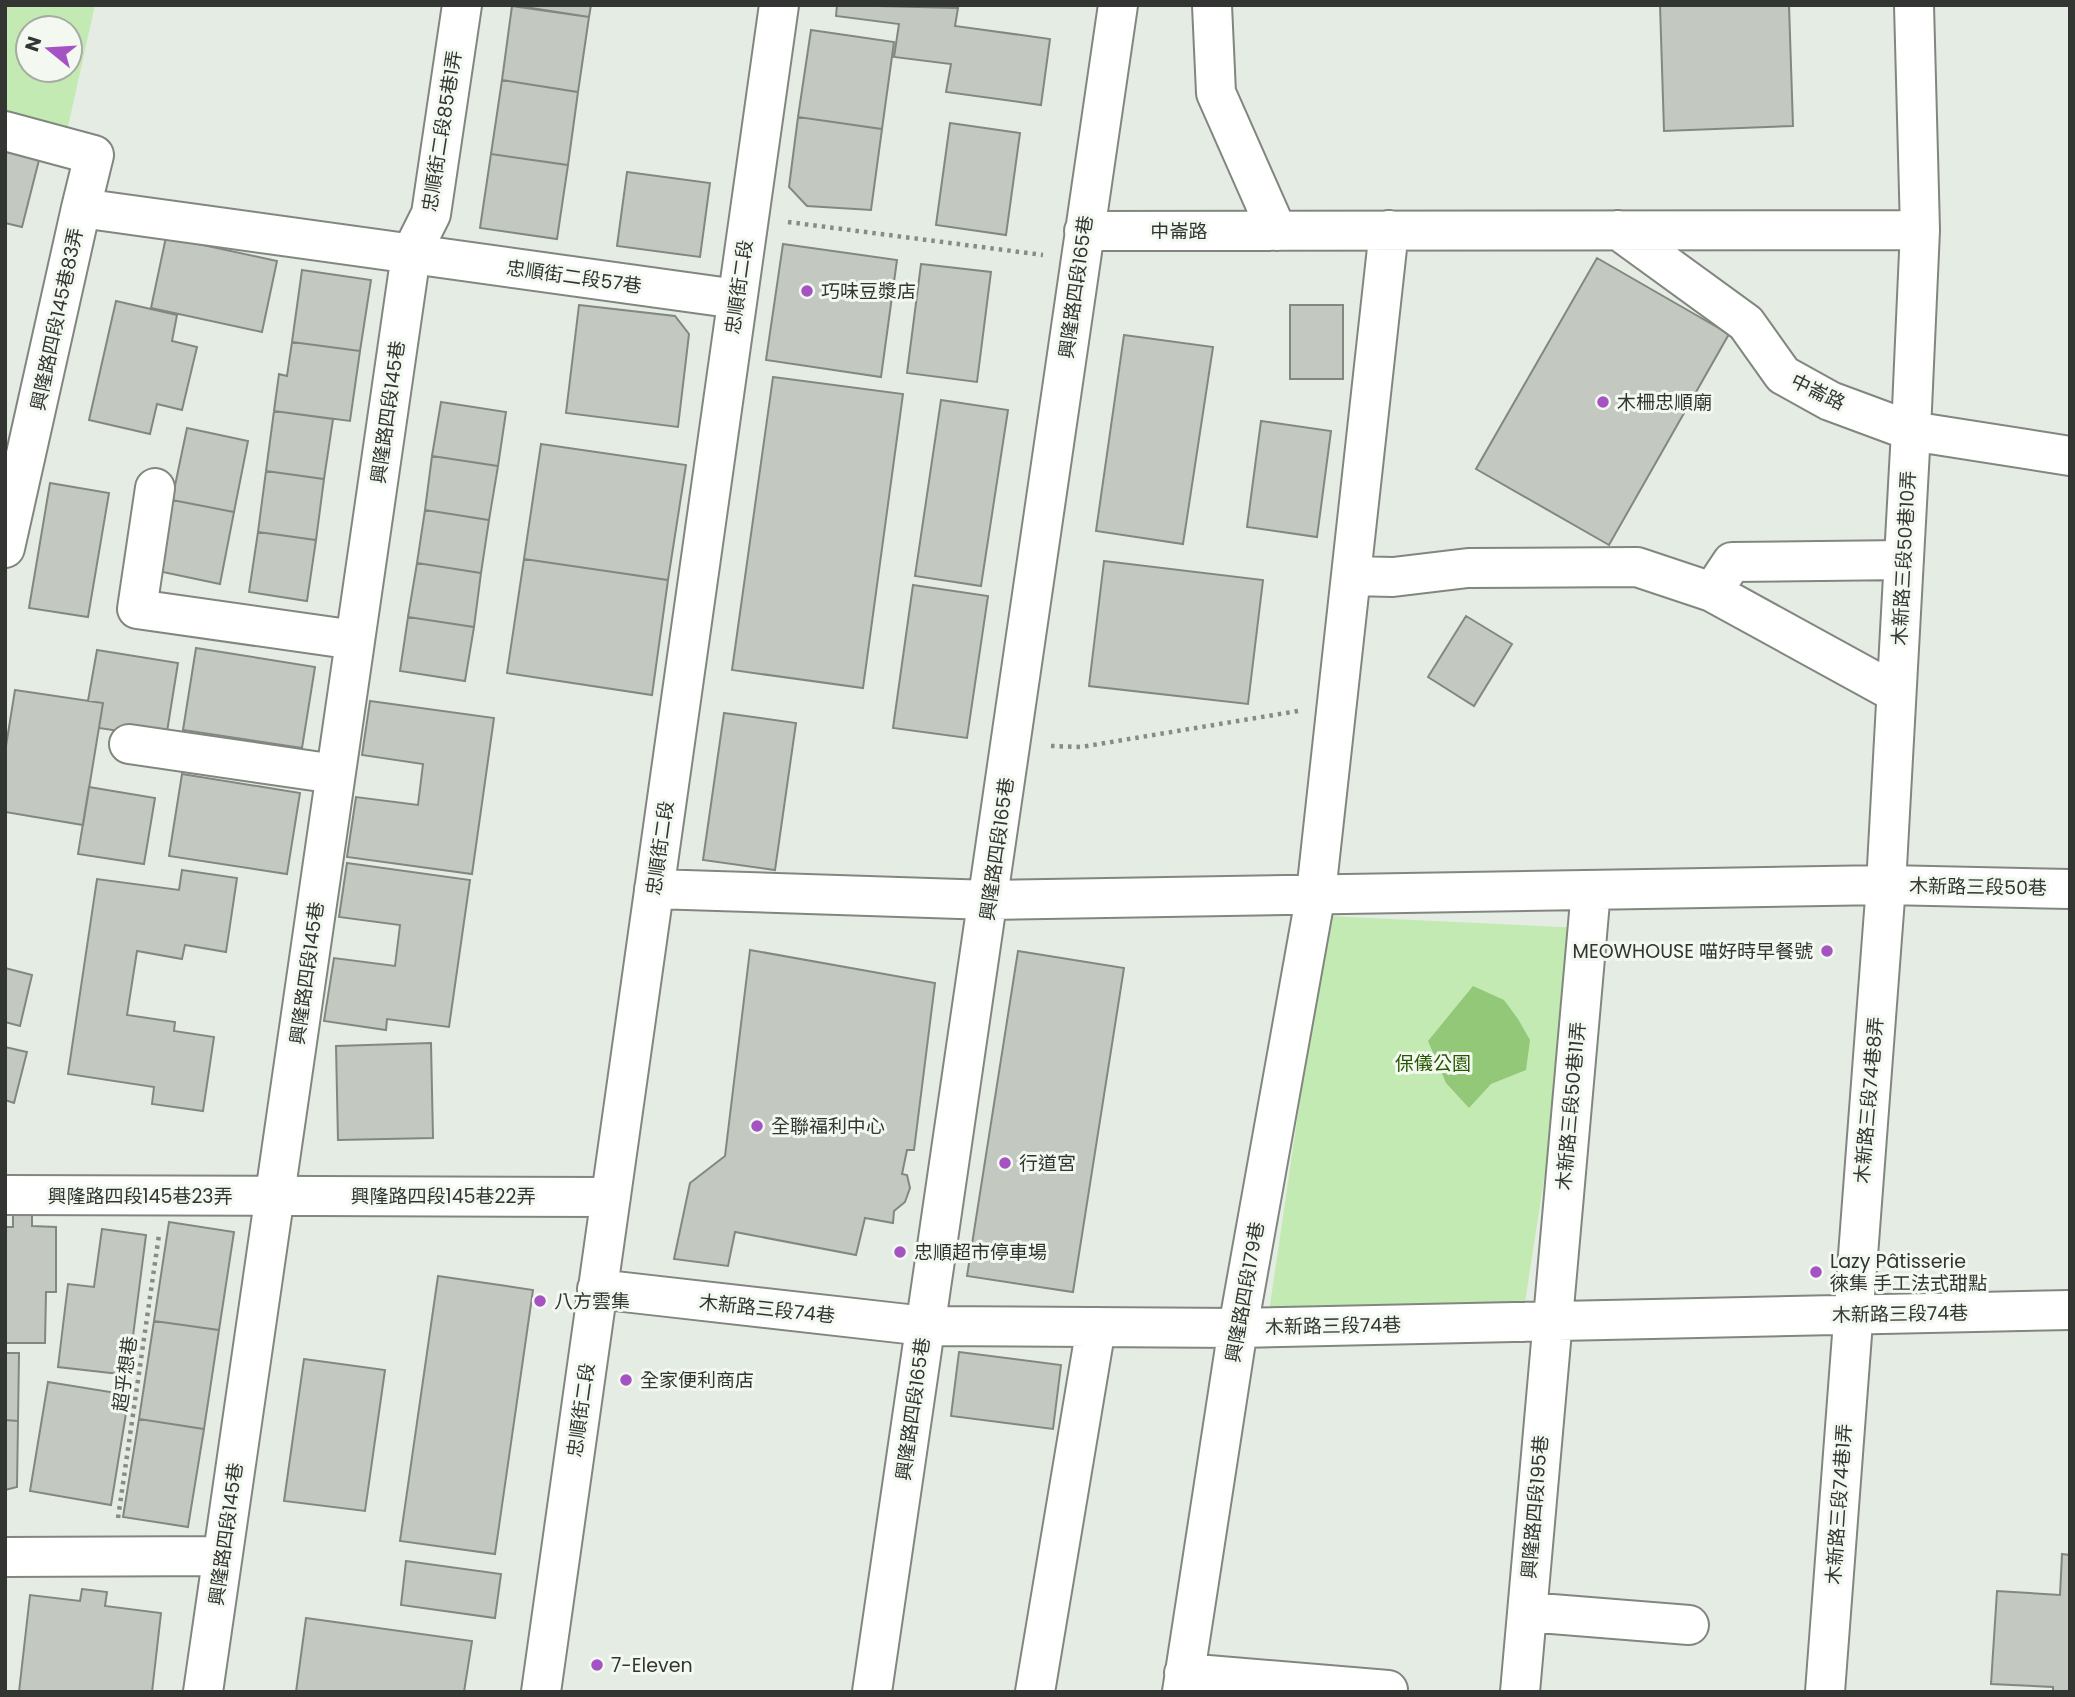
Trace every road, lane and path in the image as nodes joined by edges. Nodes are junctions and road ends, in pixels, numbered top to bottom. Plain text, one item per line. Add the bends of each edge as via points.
1 (463, 5) edge
2 (779, 5) edge
3 (1118, 5) edge
4 (1212, 5) edge
5 (1914, 5) edge
6 (5, 131) edge
7 (81, 208) junction
8 (748, 217) junction
9 (1389, 230) junction
10 (1618, 230) junction
11 (1920, 230) junction
12 (1084, 231) junction
13 (1277, 231) junction
14 (411, 254) junction
15 (737, 299) junction
16 (1911, 431) junction
17 (2070, 456) edge
18 (155, 488) dead end
19 (5, 548) edge
20 (1903, 560) junction
21 (1351, 576) junction
22 (1712, 592) junction
23 (355, 640) junction
24 (1896, 693) junction
25 (1336, 710) junction
26 (129, 744) dead end
27 (1012, 746) junction
28 (335, 774) junction
29 (1886, 885) junction
30 (2070, 888) edge
31 (654, 889) junction
32 (1591, 890) junction
33 (1317, 893) junction
34 (990, 900) junction
35 (5, 1195) edge
36 (165, 1196) junction
37 (275, 1196) junction
38 (611, 1197) junction
39 (597, 1289) junction
40 (2070, 1310) edge
41 (1852, 1315) junction
42 (1550, 1321) junction
43 (925, 1326) junction
44 (1096, 1327) junction
45 (1238, 1328) junction
46 (222, 1556) junction
47 (5, 1557) edge
48 (112, 1557) junction
49 (1527, 1612) junction
50 (1689, 1625) dead end
51 (1183, 1682) edge
52 (1388, 1690) dead end
53 (203, 1692) edge
54 (541, 1692) edge
55 (872, 1692) edge
56 (1035, 1692) edge
57 (1520, 1692) edge
58 (1825, 1692) edge

1 - 14 street, 忠順街二段85巷1弄 via 431,214
2 - 8 street, 忠順街二段
3 - 12 street, 興隆路四段165巷
4 - 13 street via 1216,93
5 - 11 street, 木新路三段50巷10弄
6 - 7 street via 94,155
7 - 14 street, 興隆路四段145巷83弄
7 - 19 street, 興隆路四段145巷83弄
8 - 12 path via 1043,255
8 - 15 street, 忠順街二段
9 - 10 street, 中崙路
9 - 13 street, 中崙路
9 - 21 street, 興隆路四段179巷
10 - 11 street, 中崙路
10 - 16 street, 中崙路 via 1746,323 1783,375 1830,401
11 - 16 street, 木新路三段50巷10弄
12 - 13 street, 中崙路
12 - 27 street, 興隆路四段165巷
14 - 15 street, 忠順街二段57巷
14 - 23 street, 興隆路四段145巷
15 - 31 street, 忠順街二段
16 - 17 street, 中崙路
16 - 20 street, 木新路三段50巷10弄
18 - 23 street via 137,609
20 - 22 street via 1732,562
20 - 24 street, 木新路三段50巷10弄
21 - 22 street via 1392,577 1468,568 1637,568
21 - 25 street, 興隆路四段179巷
22 - 24 street
23 - 28 street, 興隆路四段145巷
24 - 29 street, 木新路三段50巷10弄
25 - 27 path via 1291,711 1081,747
25 - 33 street, 興隆路四段179巷
26 - 28 street
27 - 34 street, 興隆路四段165巷
28 - 37 street, 興隆路四段145巷
29 - 30 street, 木新路三段50巷
29 - 32 street, 木新路三段50巷
29 - 41 street, 木新路三段74巷8弄
31 - 34 street, 木新路三段50巷
31 - 38 street, 忠順街二段
32 - 33 street, 木新路三段50巷
32 - 42 street, 木新路三段50巷11弄
33 - 34 street, 木新路三段50巷
33 - 45 street, 興隆路四段179巷
34 - 43 street, 興隆路四段165巷
35 - 36 street, 興隆路四段145巷23弄
36 - 37 street, 興隆路四段145巷23弄
36 - 48 path, 超乎想巷
37 - 38 street, 興隆路四段145巷22弄
37 - 46 street, 興隆路四段145巷
38 - 39 street, 忠順街二段
39 - 43 street, 木新路三段74巷
39 - 54 street, 忠順街二段
40 - 41 street, 木新路三段74巷
41 - 42 street, 木新路三段74巷
41 - 58 street, 木新路三段74巷1弄
42 - 45 street, 木新路三段74巷
42 - 49 street, 興隆路四段195巷
43 - 44 street, 木新路三段74巷
43 - 55 street, 興隆路四段165巷
44 - 45 street, 木新路三段74巷
44 - 56 street
45 - 51 street, 興隆路四段179巷
46 - 48 street
46 - 53 street, 興隆路四段145巷
47 - 48 street
49 - 50 street
49 - 57 street, 興隆路四段195巷
51 - 52 street

